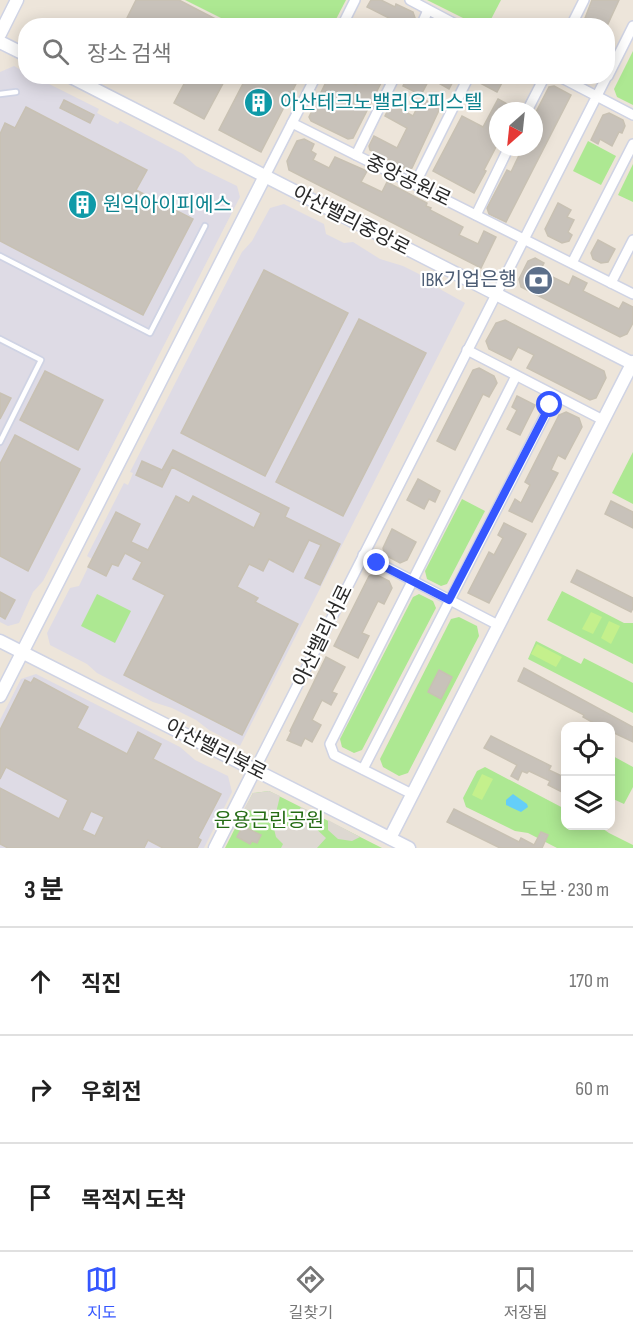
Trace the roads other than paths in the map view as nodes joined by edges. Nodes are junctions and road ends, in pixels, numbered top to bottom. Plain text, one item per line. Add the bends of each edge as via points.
1 (17, 0) edge
2 (355, 0) edge
3 (410, 0) edge
4 (584, 0) edge
5 (428, 10) junction
6 (346, 18) edge
7 (424, 18) edge
8 (444, 18) edge
9 (575, 18) edge
10 (633, 26) edge
11 (0, 34) edge
12 (0, 42) edge
13 (18, 51) edge
14 (615, 61) edge
15 (85, 84) edge
16 (312, 84) edge
17 (391, 84) edge
18 (465, 84) edge
19 (540, 84) edge
20 (573, 84) edge
21 (603, 84) edge
22 (16, 92) dead end
23 (0, 94) edge
24 (597, 97) junction
25 (531, 102) edge
26 (633, 115) edge
27 (292, 123) junction
28 (633, 144) edge
29 (356, 155) junction
30 (505, 156) edge
31 (265, 176) junction
32 (414, 184) junction
33 (476, 215) junction
34 (205, 226) dead end
35 (524, 239) junction
36 (633, 240) edge
37 (0, 256) edge
38 (572, 263) junction
39 (611, 283) junction
40 (633, 294) edge
41 (496, 295) junction
42 (0, 339) edge
43 (467, 350) junction
44 (633, 363) edge
45 (516, 376) junction
46 (555, 396) junction
47 (603, 420) junction
48 (0, 442) edge
49 (363, 555) junction
50 (411, 580) junction
51 (449, 600) junction
52 (498, 625) junction
53 (0, 641) edge
54 (22, 652) junction
55 (0, 696) edge
56 (255, 769) junction
57 (363, 769) junction
58 (412, 794) junction
59 (390, 838) junction
60 (215, 848) edge
61 (409, 848) edge

1 - 11 street
2 - 6 street
3 - 5 street
4 - 9 street
5 - 7 street
5 - 8 street
10 - 14 street
12 - 13 street
15 - 31 street, 아산밸리중앙로
16 - 27 street
17 - 29 street
18 - 32 street
19 - 25 street
20 - 24 street
21 - 24 street
22 - 23 lane
24 - 26 street
24 - 35 street
27 - 29 street, 중앙공원로
27 - 31 street
28 - 38 street
29 - 32 street, 중앙공원로
30 - 33 street
31 - 41 street, 아산밸리중앙로
31 - 54 street
32 - 33 street, 중앙공원로
33 - 35 street, 중앙공원로
34 - 37 lane via 150,333
35 - 38 street, 중앙공원로
35 - 41 street
36 - 39 street
38 - 39 street, 중앙공원로
39 - 40 street, 중앙공원로
41 - 43 street, 아산밸리서로
41 - 44 street, 아산밸리중앙로
42 - 48 lane via 41,360
43 - 45 street
43 - 49 street, 아산밸리서로
44 - 47 street
45 - 46 street
45 - 50 street
46 - 47 street
46 - 51 street
47 - 52 street
49 - 50 street
49 - 56 street, 아산밸리서로
50 - 51 street
50 - 57 street via 330,744 334,755
51 - 52 street
51 - 57 street
52 - 58 street
53 - 54 street, 아산밸리북로
54 - 55 street
54 - 56 street, 아산밸리북로
56 - 59 street, 아산밸리북로
56 - 60 street, 아산밸리서로
57 - 58 street
58 - 59 street
59 - 61 street, 아산밸리북로

